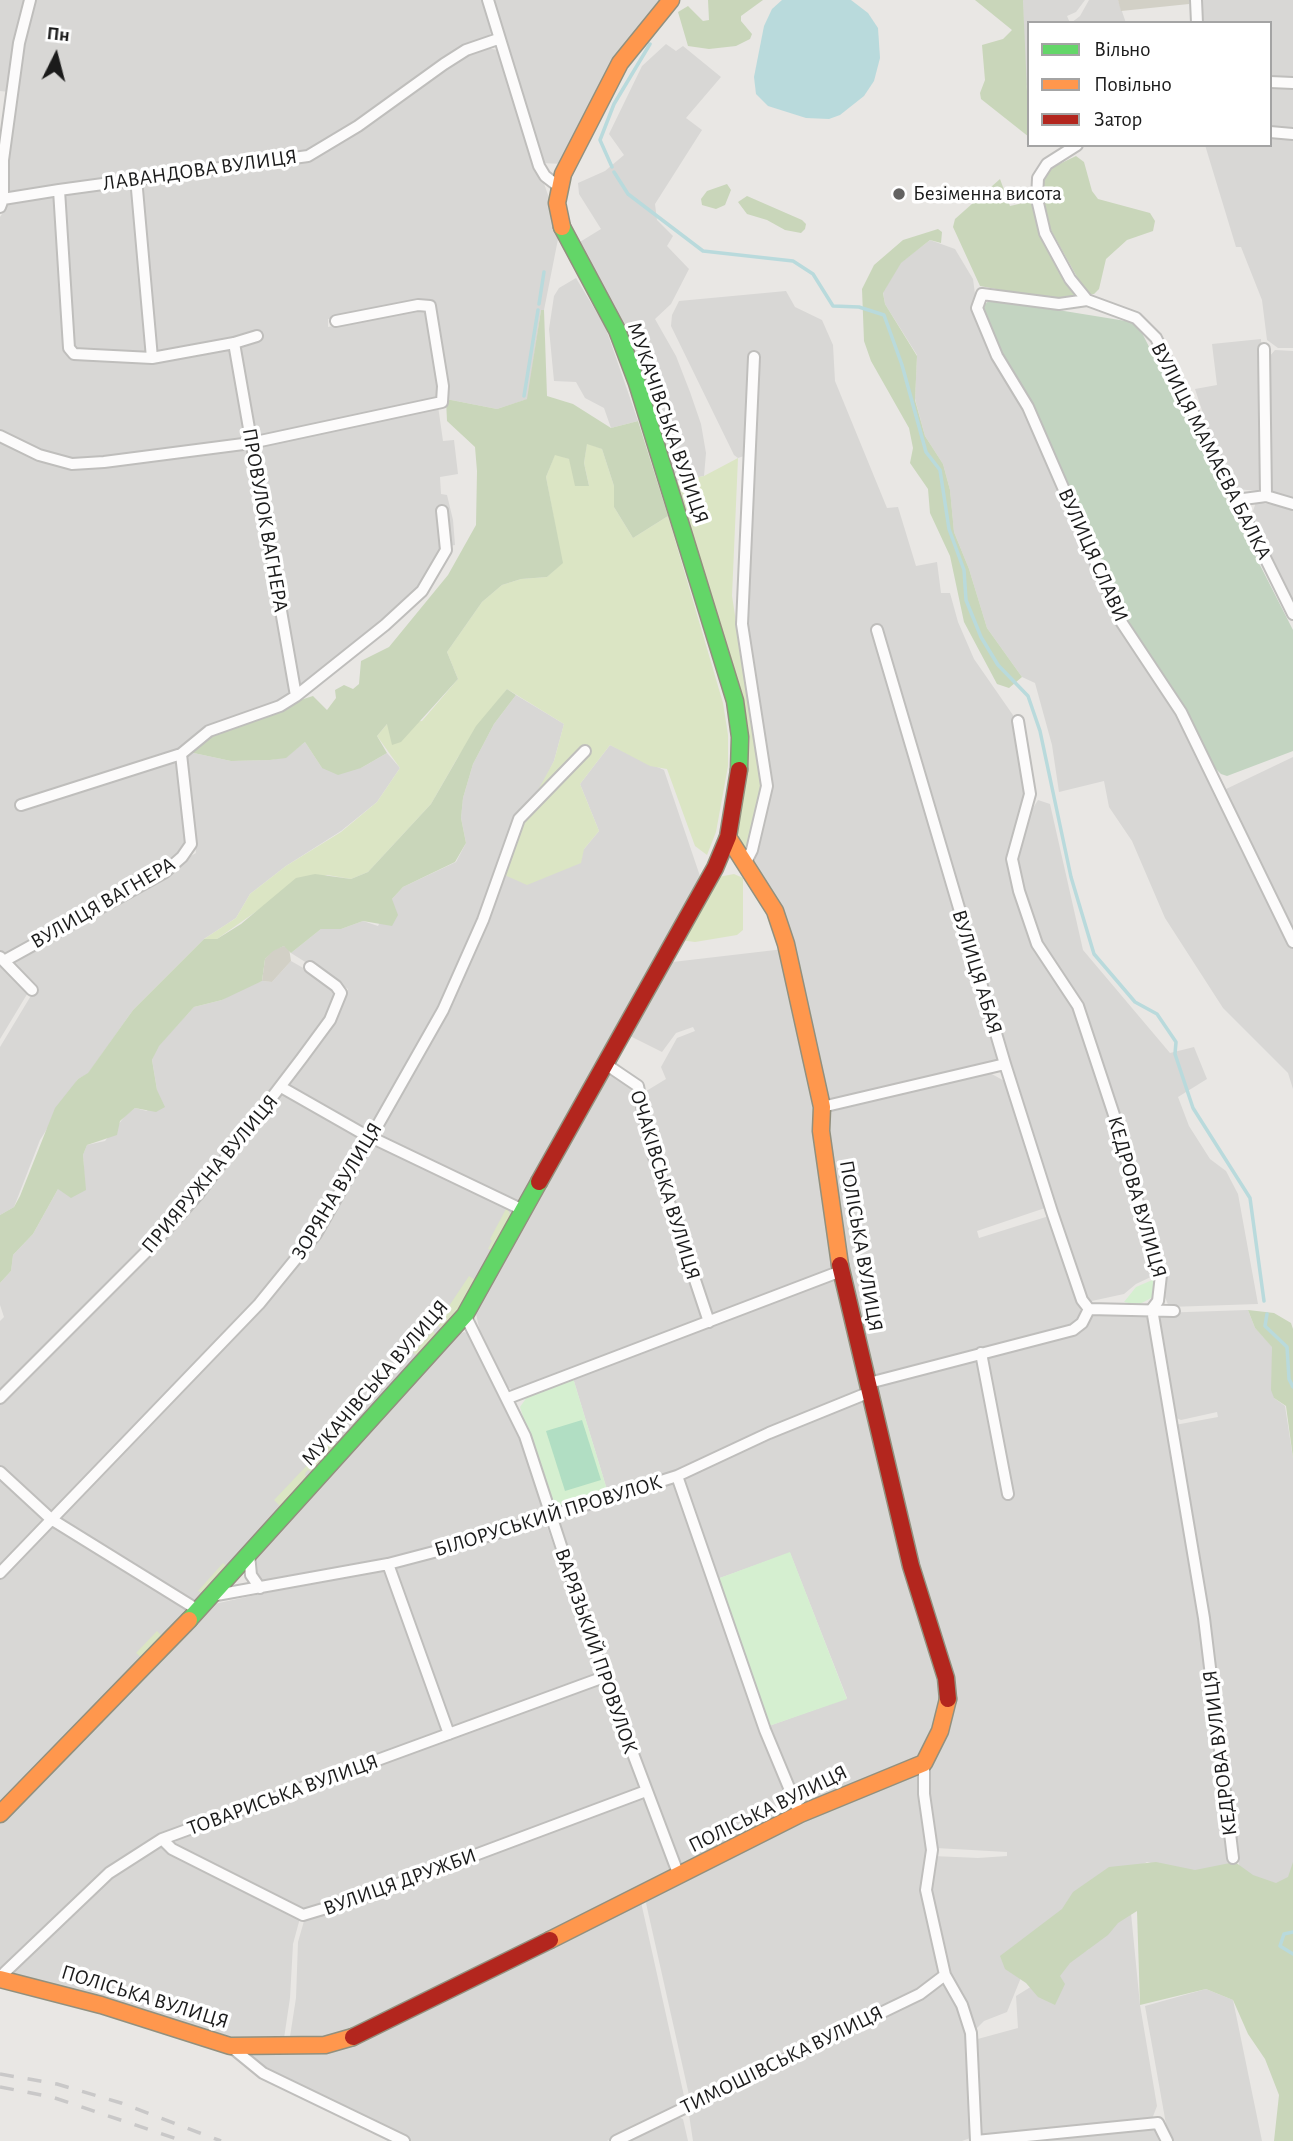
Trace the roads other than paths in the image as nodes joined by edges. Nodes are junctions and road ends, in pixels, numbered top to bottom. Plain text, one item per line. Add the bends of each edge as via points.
1 (30, 0) edge
2 (488, 0) edge
3 (671, 0) edge
4 (1196, 0) edge
5 (1197, 21) edge
6 (498, 39) junction
7 (1272, 82) edge
8 (1293, 83) edge
9 (1272, 132) edge
10 (1293, 134) edge
11 (1074, 147) edge
12 (1, 160) edge
13 (136, 178) junction
14 (558, 186) junction
15 (60, 190) junction
16 (1, 203) edge
17 (1087, 300) junction
18 (336, 321) dead end
19 (257, 336) dead end
20 (234, 343) junction
21 (1264, 349) dead end
22 (754, 357) dead end
23 (152, 358) junction
24 (0, 436) edge
25 (251, 443) junction
26 (1266, 496) junction
27 (1236, 500) junction
28 (1293, 504) edge
29 (442, 511) dead end
30 (1293, 614) edge
31 (877, 630) dead end
32 (296, 696) junction
33 (1018, 721) dead end
34 (585, 751) dead end
35 (181, 754) junction
36 (21, 805) dead end
37 (728, 838) junction
38 (744, 866) junction
39 (1293, 942) edge
40 (2, 959) edge
41 (310, 967) dead end
42 (32, 990) dead end
43 (604, 1063) junction
44 (1005, 1064) junction
45 (281, 1087) junction
46 (822, 1107) junction
47 (370, 1135) junction
48 (523, 1210) junction
49 (841, 1271) junction
50 (1089, 1309) junction
51 (1152, 1309) junction
52 (1174, 1311) dead end
53 (465, 1315) junction
54 (709, 1322) junction
55 (981, 1353) junction
56 (869, 1387) junction
57 (0, 1398) edge
58 (508, 1398) junction
59 (0, 1472) edge
60 (677, 1476) junction
61 (1008, 1494) dead end
62 (548, 1515) junction
63 (51, 1519) junction
64 (249, 1555) junction
65 (388, 1564) junction
66 (0, 1573) edge
67 (260, 1588) junction
68 (211, 1596) junction
69 (198, 1610) junction
70 (604, 1677) junction
71 (449, 1734) junction
72 (924, 1763) junction
73 (646, 1791) junction
74 (0, 1814) edge
75 (800, 1814) junction
76 (162, 1839) junction
77 (1233, 1858) dead end
78 (678, 1873) junction
79 (945, 1975) junction
80 (0, 1978) edge
81 (230, 2046) junction
82 (404, 2141) edge
83 (616, 2141) edge
84 (976, 2141) edge
85 (1167, 2141) edge

1 - 12 street
2 - 6 street
3 - 14 street via 620,63
4 - 5 street
6 - 13 street, ЛАВАНДОВА ВУЛИЦЯ via 466,50 358,127 308,156
6 - 14 street via 539,166
7 - 8 street
9 - 10 street
11 - 17 street via 1047,164 1038,178 1037,199 1045,233
12 - 16 street
13 - 15 street, ЛАВАНДОВА ВУЛИЦЯ
13 - 23 street
14 - 37 street, МУКАЧІВСЬКА ВУЛИЦЯ via 560,222 617,330 637,383 735,701 739,771
15 - 16 street, ЛАВАНДОВА ВУЛИЦЯ
15 - 23 street via 69,348 74,354
17 - 27 street, ВУЛИЦЯ МАМАЄВА БАЛКА via 1136,318 1156,338
17 - 39 street, ВУЛИЦЯ СЛАВИ via 1059,304 982,294 977,308 997,356 1028,407 1122,623 1181,712
18 - 25 street via 430,306 442,402
19 - 20 street
20 - 23 street
20 - 25 street, ПРОВУЛОК ВАГНЕРА
21 - 26 street
22 - 38 street, МУКАЧІВСЬКА ВУЛИЦЯ via 742,624 767,786
24 - 25 street via 39,456 72,464
25 - 32 street, ПРОВУЛОК ВАГНЕРА
26 - 27 street
26 - 28 street
27 - 30 street, ВУЛИЦЯ МАМАЄВА БАЛКА
29 - 32 street via 446,550 422,591
31 - 44 street, ВУЛИЦЯ АБАЯ
32 - 35 street via 209,731
33 - 51 street, КЕДРОВА ВУЛИЦЯ via 1030,794 1013,859 1019,891 1037,944 1077,1006 1116,1121 1161,1275 1160,1294
34 - 47 street, ЗОРЯНА ВУЛИЦЯ via 519,819 483,920 443,1010
35 - 36 street
35 - 40 street, ВУЛИЦЯ ВАГНЕРА via 191,844 183,857 165,872
37 - 38 street
37 - 43 street, МУКАЧІВСЬКА ВУЛИЦЯ
38 - 46 street, ПОЛІСЬКА ВУЛИЦЯ via 775,911 786,944
40 - 42 street, ВУЛИЦЯ ВАГНЕРА
41 - 45 street, ПРИЯРУЖНА ВУЛИЦЯ via 341,993 330,1020
43 - 48 street, МУКАЧІВСЬКА ВУЛИЦЯ
43 - 54 street, ОЧАКІВСЬКА ВУЛИЦЯ via 638,1086 649,1142
44 - 46 street
44 - 50 street, ВУЛИЦЯ АБАЯ via 1082,1300
45 - 47 street
45 - 57 street, ПРИЯРУЖНА ВУЛИЦЯ via 199,1193
46 - 49 street, ПОЛІСЬКА ВУЛИЦЯ via 821,1131
47 - 48 street
47 - 63 street, ЗОРЯНА ВУЛИЦЯ via 316,1234 289,1270
48 - 53 street, МУКАЧІВСЬКА ВУЛИЦЯ
49 - 54 street
49 - 56 street, ПОЛІСЬКА ВУЛИЦЯ
50 - 51 street
50 - 55 street, БІЛОРУСЬКИЙ ПРОВУЛОК via 1073,1330
51 - 52 street
51 - 77 street, КЕДРОВА ВУЛИЦЯ via 1205,1618
53 - 58 street, ВАРЯЗЬКИЙ ПРОВУЛОК
53 - 64 street, МУКАЧІВСЬКА ВУЛИЦЯ
54 - 58 street
55 - 56 street, БІЛОРУСЬКИЙ ПРОВУЛОК
55 - 61 street
56 - 60 street, БІЛОРУСЬКИЙ ПРОВУЛОК
56 - 72 street, ПОЛІСЬКА ВУЛИЦЯ via 895,1505 946,1678 948,1703
58 - 62 street, ВАРЯЗЬКИЙ ПРОВУЛОК
59 - 63 street
60 - 62 street, БІЛОРУСЬКИЙ ПРОВУЛОК
60 - 75 street via 765,1730
62 - 65 street, БІЛОРУСЬКИЙ ПРОВУЛОК
62 - 70 street, ВАРЯЗЬКИЙ ПРОВУЛОК
63 - 66 street, ЗОРЯНА ВУЛИЦЯ
63 - 69 street
64 - 67 street via 251,1575
64 - 68 street, МУКАЧІВСЬКА ВУЛИЦЯ
65 - 67 street, БІЛОРУСЬКИЙ ПРОВУЛОК
65 - 71 street
67 - 68 street, БІЛОРУСЬКИЙ ПРОВУЛОК
68 - 69 street, МУКАЧІВСЬКА ВУЛИЦЯ
69 - 74 street, МУКАЧІВСЬКА ВУЛИЦЯ
70 - 71 street, ТОВАРИСЬКА ВУЛИЦЯ
70 - 73 street, ВАРЯЗЬКИЙ ПРОВУЛОК
71 - 76 street, ТОВАРИСЬКА ВУЛИЦЯ
72 - 75 street, ПОЛІСЬКА ВУЛИЦЯ
72 - 79 street via 932,1850 926,1890
73 - 76 street, ВУЛИЦЯ ДРУЖБИ via 303,1915 172,1849
73 - 78 street, ВАРЯЗЬКИЙ ПРОВУЛОК
75 - 78 street, ПОЛІСЬКА ВУЛИЦЯ
76 - 80 street, ТОВАРИСЬКА ВУЛИЦЯ via 109,1872
78 - 81 street, ПОЛІСЬКА ВУЛИЦЯ via 583,1925 350,2038 325,2045
79 - 83 street, ТИМОШІВСЬКА ВУЛИЦЯ via 920,1994
79 - 84 street via 971,2033
80 - 81 street, ПОЛІСЬКА ВУЛИЦЯ
81 - 82 street via 263,2073
84 - 85 street via 1158,2123

